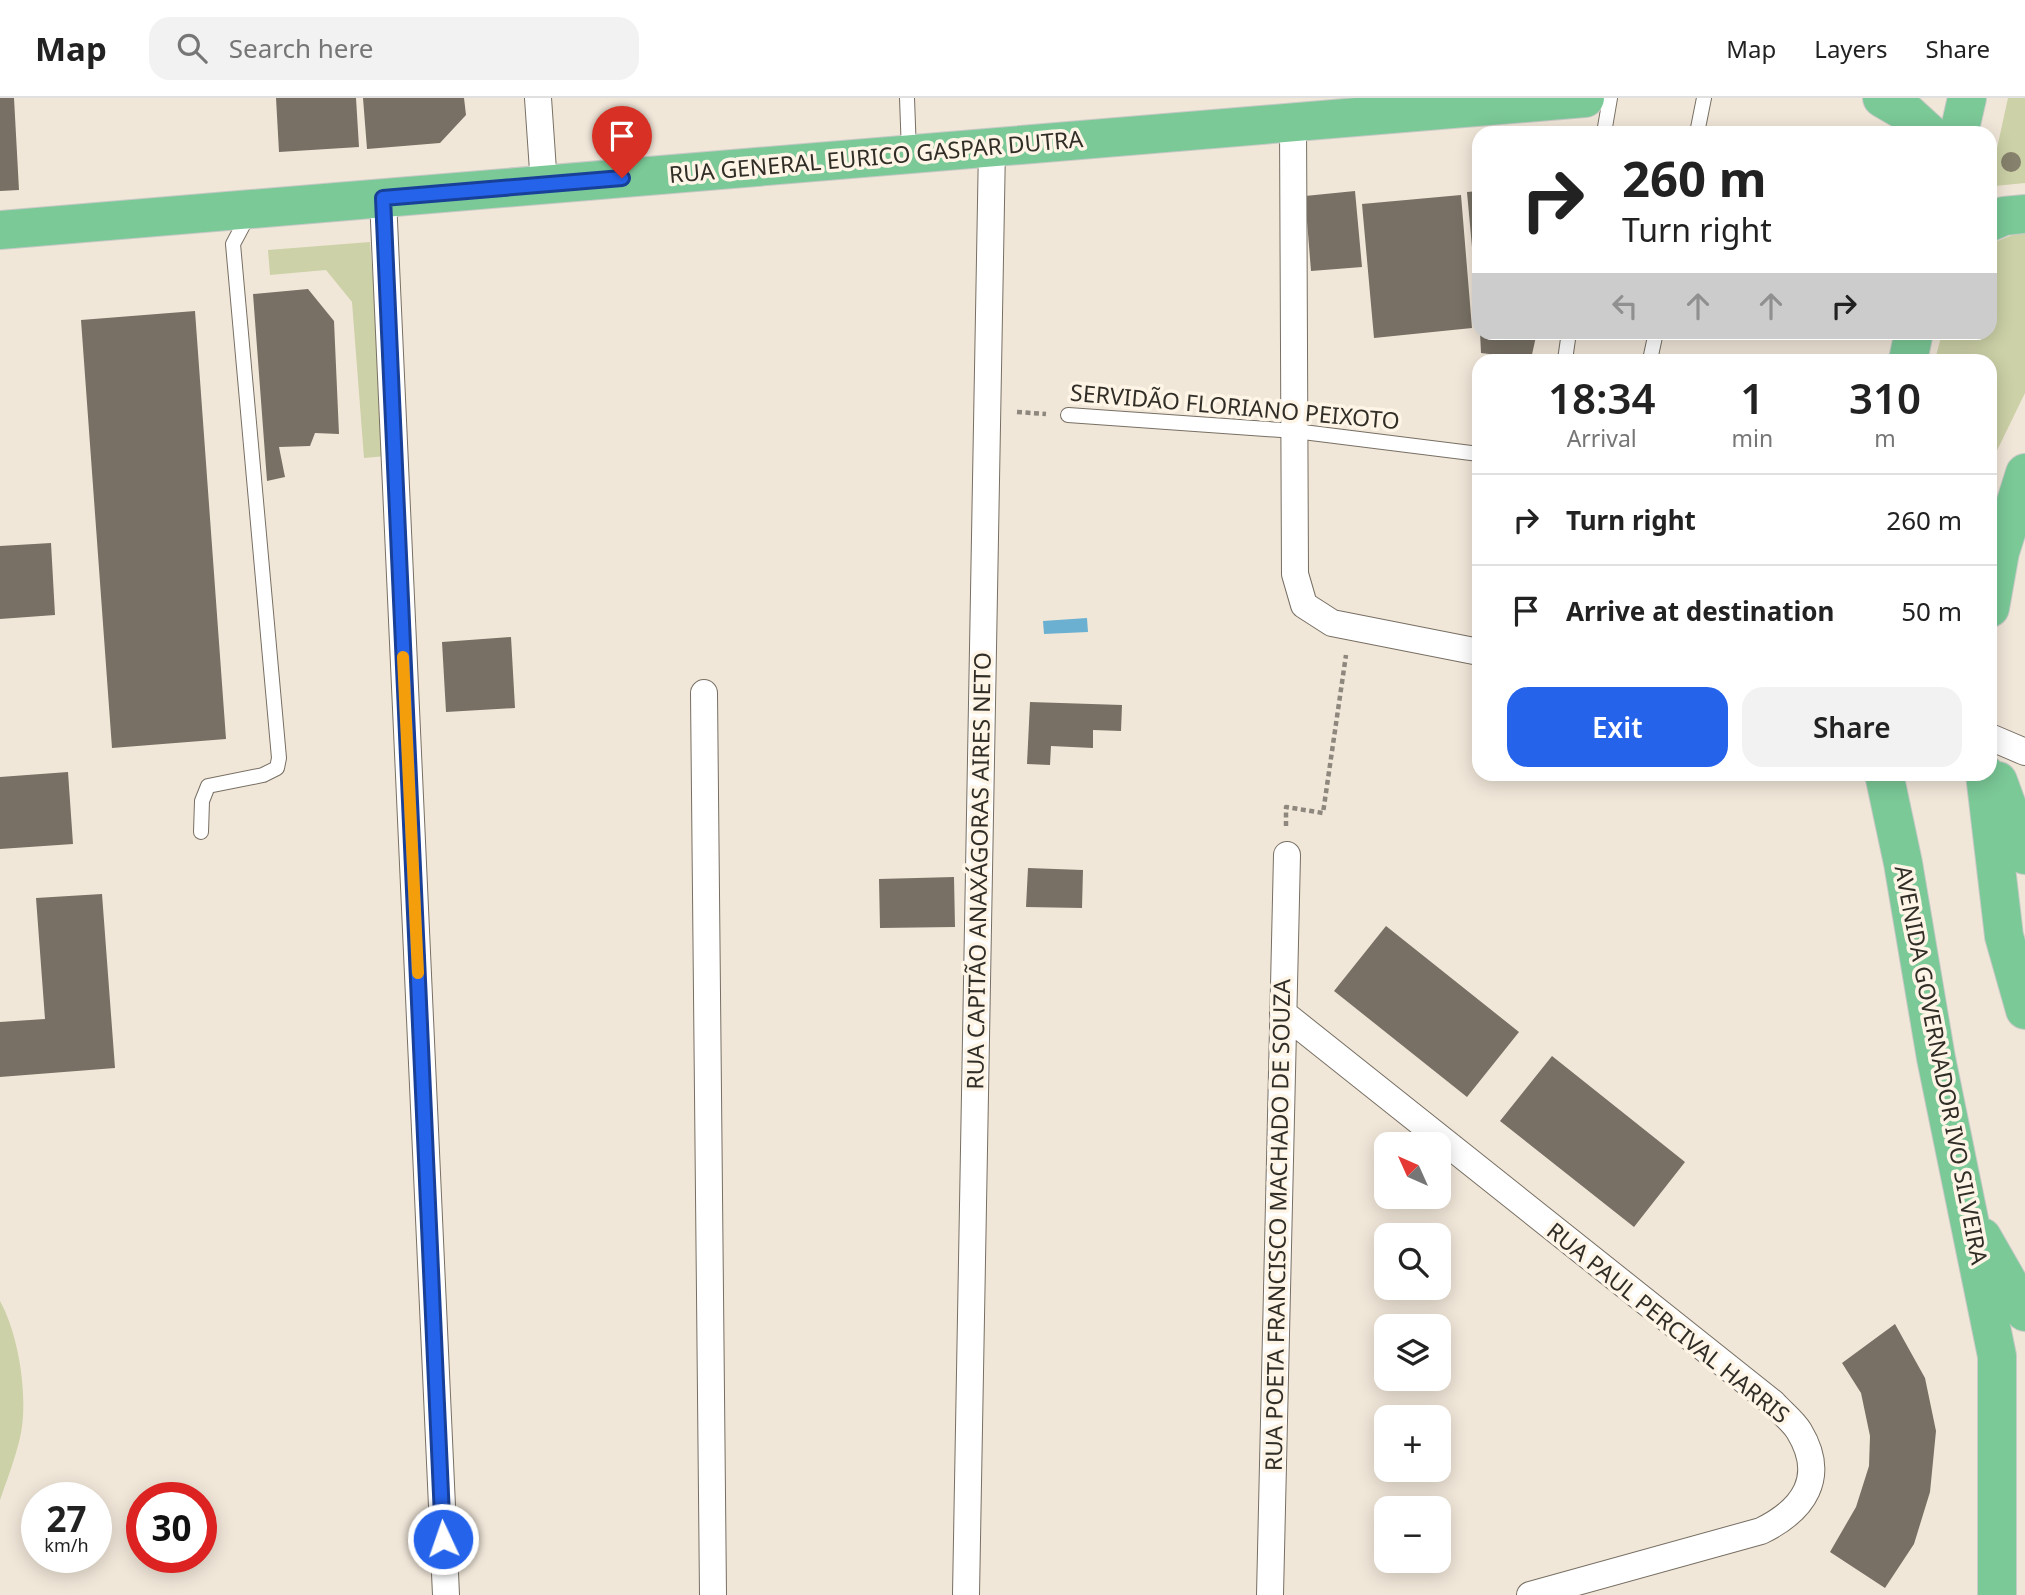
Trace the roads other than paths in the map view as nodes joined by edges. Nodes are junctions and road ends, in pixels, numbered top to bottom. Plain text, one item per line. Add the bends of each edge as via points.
1 (538, 98) edge
2 (907, 98) edge
3 (1585, 98) edge
4 (1610, 98) edge
5 (1704, 98) edge
6 (1882, 98) edge
7 (1967, 98) edge
8 (1293, 122) junction
9 (1605, 126) edge
10 (1698, 126) edge
11 (1922, 126) edge
12 (1961, 126) edge
13 (992, 148) junction
14 (909, 155) junction
15 (544, 185) junction
16 (383, 198) junction
17 (251, 209) junction
18 (2025, 214) edge
19 (1997, 219) edge
20 (0, 230) edge
21 (1068, 415) road end
22 (1295, 431) junction
23 (1472, 453) edge
24 (2025, 473) edge
25 (1997, 569) edge
26 (1472, 651) edge
27 (704, 693) dead end
28 (1997, 740) edge
29 (2025, 752) edge
30 (1997, 777) edge
31 (1885, 781) edge
32 (1986, 781) edge
33 (201, 832) dead end
34 (1287, 855) road end
35 (2025, 855) edge
36 (2025, 1010) edge
37 (1283, 1013) junction
38 (1966, 1211) junction
39 (2025, 1312) edge
40 (1997, 1356) junction
41 (2025, 1401) edge
42 (446, 1595) edge
43 (713, 1595) edge
44 (966, 1595) edge
45 (1270, 1595) edge
46 (1530, 1595) edge
47 (1997, 1595) edge

1 - 15 street
2 - 14 lane
3 - 8 main road, RUA GENERAL EURICO GASPAR DUTRA
4 - 9 lane
5 - 10 lane
6 - 11 main road
7 - 12 main road
8 - 13 main road, RUA GENERAL EURICO GASPAR DUTRA
8 - 22 street
13 - 14 main road, RUA GENERAL EURICO GASPAR DUTRA
13 - 44 street, RUA CAPITÃO ANAXÁGORAS AIRES NETO
14 - 15 main road, RUA GENERAL EURICO GASPAR DUTRA
15 - 16 main road, RUA GENERAL EURICO GASPAR DUTRA
16 - 17 main road, RUA GENERAL EURICO GASPAR DUTRA
16 - 42 street
17 - 20 main road, RUA GENERAL EURICO GASPAR DUTRA
17 - 33 lane via 233,244 279,758 278,768 263,775 208,786 202,801
18 - 19 main road
21 - 22 lane, SERVIDÃO FLORIANO PEIXOTO
22 - 23 lane, SERVIDÃO FLORIANO PEIXOTO
22 - 26 street via 1295,574 1304,605 1332,623
24 - 25 main road
27 - 43 street
28 - 29 street
30 - 35 main road
31 - 38 main road, AVENIDA GOVERNADOR IVO SILVEIRA
32 - 36 main road via 2004,936
34 - 37 street, RUA POETA FRANCISCO MACHADO DE SOUZA
37 - 45 street, RUA POETA FRANCISCO MACHADO DE SOUZA
37 - 46 street, RUA PAUL PERCIVAL HARRIS via 1773,1403 1799,1431 1812,1461 1808,1494 1785,1520 1761,1531
38 - 39 main road
38 - 40 main road, AVENIDA GOVERNADOR IVO SILVEIRA
40 - 41 main road, AVENIDA GOVERNADOR IVO SILVEIRA
40 - 47 main road, AVENIDA GOVERNADOR IVO SILVEIRA

